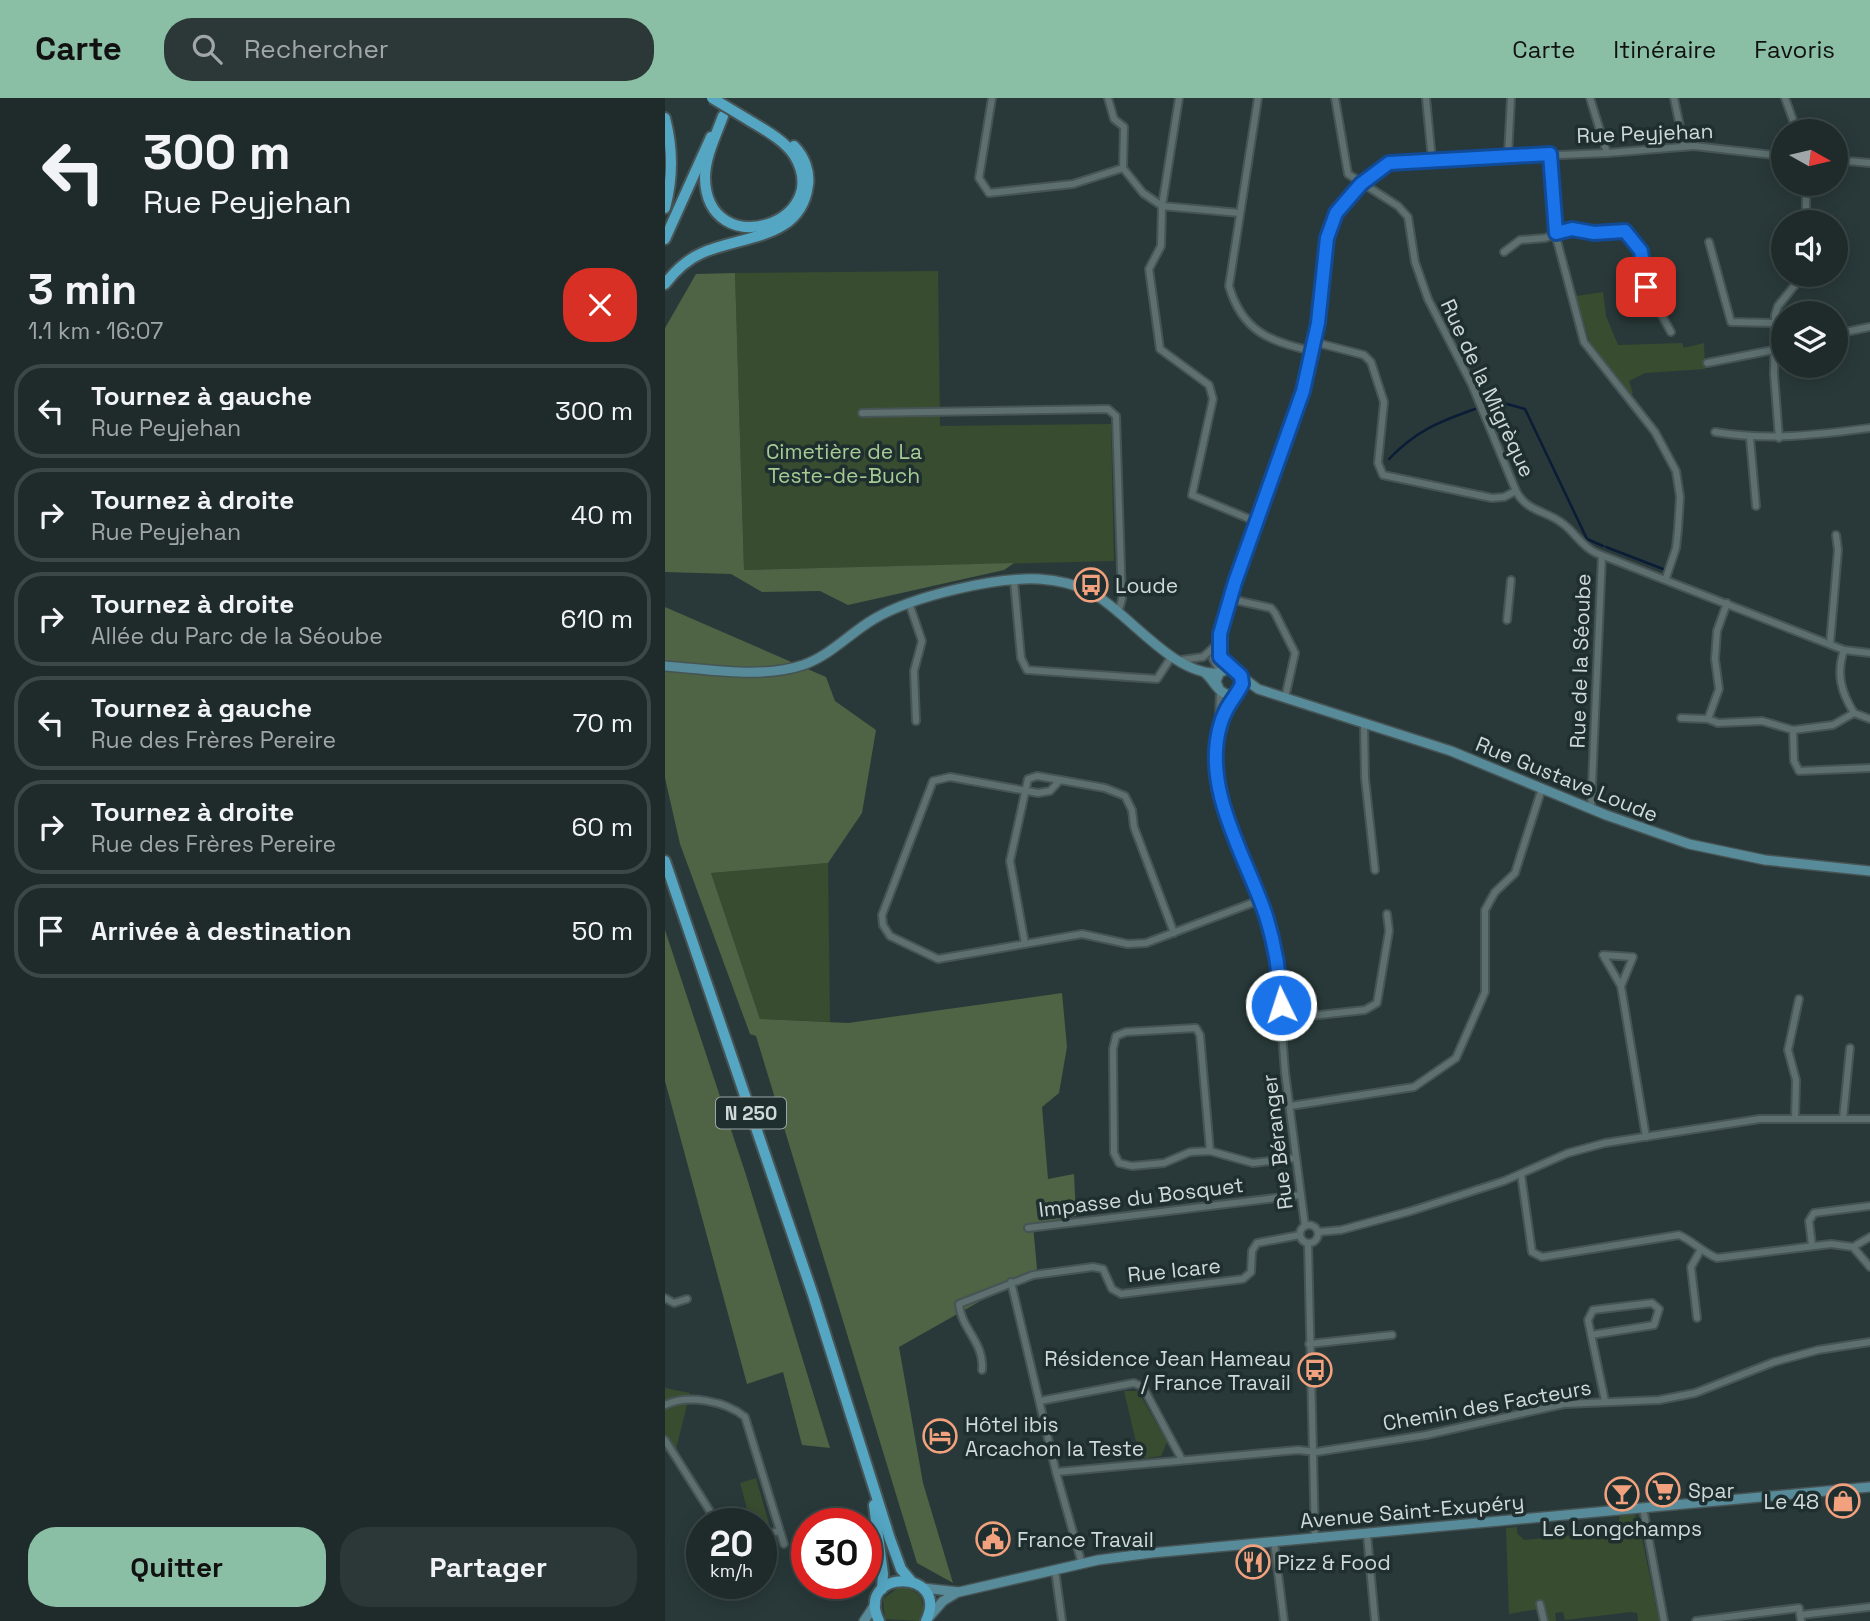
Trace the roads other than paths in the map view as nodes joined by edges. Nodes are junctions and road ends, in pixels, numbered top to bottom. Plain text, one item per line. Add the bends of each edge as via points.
1 (712, 98) edge
2 (722, 98) edge
3 (733, 98) edge
4 (992, 98) edge
5 (1108, 98) edge
6 (1178, 98) edge
7 (1258, 98) edge
8 (1335, 98) edge
9 (1426, 98) edge
10 (1511, 98) edge
11 (1590, 98) edge
12 (1674, 98) edge
13 (1785, 98) edge
14 (723, 116) junction
15 (748, 117) junction
16 (665, 118) edge
17 (1793, 119) edge
18 (1684, 146) junction
19 (1607, 153) junction
20 (1550, 154) junction
21 (1771, 154) edge
22 (1508, 155) junction
23 (1432, 160) junction
24 (1848, 161) edge
25 (1870, 163) edge
26 (1123, 168) junction
27 (1361, 184) junction
28 (1162, 206) junction
29 (665, 208) edge
30 (1240, 213) junction
31 (1556, 233) junction
32 (665, 239) edge
33 (1709, 243) dead end
34 (1504, 252) dead end
35 (665, 284) edge
36 (1793, 287) edge
37 (1781, 301) edge
38 (1771, 323) edge
39 (1870, 327) edge
40 (1671, 332) dead end
41 (1848, 332) edge
42 (1314, 342) junction
43 (1312, 351) junction
44 (1771, 351) edge
45 (1707, 363) dead end
46 (1776, 378) edge
47 (862, 413) dead end
48 (1870, 428) edge
49 (1715, 432) dead end
50 (1750, 438) junction
51 (1779, 438) junction
52 (1516, 491) junction
53 (1756, 506) dead end
54 (1257, 522) junction
55 (1836, 535) dead end
56 (1602, 556) junction
57 (1666, 578) junction
58 (1511, 580) dead end
59 (1014, 581) junction
60 (1230, 599) junction
61 (909, 603) junction
62 (1727, 603) junction
63 (1118, 613) junction
64 (1507, 620) dead end
65 (1220, 634) junction
66 (1830, 644) junction
67 (1845, 650) junction
68 (1870, 653) edge
69 (1177, 658) junction
70 (665, 667) edge
71 (1231, 669) junction
72 (1204, 672) junction
73 (1220, 673) junction
74 (1241, 676) junction
75 (1219, 690) junction
76 (1258, 690) junction
77 (1236, 693) junction
78 (1286, 698) junction
79 (1854, 713) junction
80 (1681, 718) dead end
81 (1708, 719) junction
82 (1870, 719) edge
83 (916, 721) dead end
84 (1364, 723) junction
85 (1219, 729) junction
86 (1793, 730) junction
87 (1870, 768) edge
88 (1060, 780) junction
89 (1542, 788) junction
90 (1024, 791) junction
91 (1591, 808) junction
92 (665, 861) edge
93 (1374, 870) dead end
94 (1870, 871) edge
95 (1260, 900) junction
96 (1387, 914) dead end
97 (1174, 933) junction
98 (1025, 944) junction
99 (1621, 986) junction
100 (1799, 999) dead end
101 (1282, 1020) junction
102 (1850, 1048) dead end
103 (1290, 1106) junction
104 (1795, 1119) junction
105 (1843, 1119) junction
106 (1870, 1119) edge
107 (1646, 1137) junction
108 (1210, 1151) junction
109 (1296, 1158) junction
110 (1521, 1174) junction
111 (1300, 1195) junction
112 (1870, 1206) edge
113 (1305, 1226) junction
114 (1028, 1228) dead end
115 (1318, 1232) junction
116 (1300, 1235) junction
117 (1870, 1237) edge
118 (1308, 1243) junction
119 (1812, 1245) junction
120 (1853, 1247) junction
121 (1700, 1251) junction
122 (1870, 1267) edge
123 (1011, 1282) junction
124 (665, 1298) edge
125 (687, 1299) dead end
126 (1697, 1318) dead end
127 (1392, 1335) dead end
128 (1591, 1335) junction
129 (1870, 1342) edge
130 (1309, 1343) junction
131 (982, 1370) dead end
132 (1040, 1401) junction
133 (1605, 1401) junction
134 (665, 1405) edge
135 (665, 1440) edge
136 (1312, 1450) junction
137 (1182, 1460) junction
138 (1056, 1472) junction
139 (870, 1478) junction
140 (1870, 1487) edge
141 (708, 1508) edge
142 (875, 1508) edge
143 (1643, 1508) junction
144 (779, 1531) joint
145 (1367, 1534) junction
146 (1315, 1539) junction
147 (1274, 1541) junction
148 (784, 1544) dead end
149 (1082, 1564) junction
150 (1055, 1570) junction
151 (911, 1581) junction
152 (923, 1588) junction
153 (882, 1589) edge
154 (959, 1592) junction
155 (878, 1599) edge
156 (876, 1603) junction
157 (1540, 1604) dead end
158 (1870, 1607) edge
159 (1800, 1618) edge
160 (927, 1619) edge
161 (865, 1621) edge
162 (879, 1621) edge
163 (1062, 1621) edge
164 (1285, 1621) edge
165 (1375, 1621) edge
166 (1544, 1621) edge
167 (1664, 1621) edge
168 (1696, 1621) edge

1 - 15 main road, bridge
2 - 15 main road
3 - 14 main road
4 - 26 street via 979,178 989,193 1073,184
5 - 26 street via 1114,119 1124,127
6 - 28 street
7 - 30 street
8 - 27 street via 1346,170
9 - 23 street
10 - 22 street
11 - 19 street
12 - 18 street
13 - 17 street
14 - 15 main road via 706,164 708,195 722,217 743,227 770,226 795,204 801,179 793,154
14 - 32 main road via 703,150
15 - 35 main road via 788,139 799,151 809,179 798,214 780,229 700,254
16 - 29 main road via 671,166
18 - 19 street, Rue Peyjehan
18 - 21 street, Rue Peyjehan
19 - 20 street, Rue Peyjehan
20 - 22 street, Rue Peyjehan
20 - 31 street
22 - 23 street, Rue Peyjehan
23 - 27 street, Rue Peyjehan via 1389,163
24 - 25 street
26 - 28 street via 1143,193
27 - 42 street, Rue Peyjehan via 1340,207 1328,233
27 - 52 street, Rue de la Migrèque via 1408,217 1415,262 1428,299 1472,385
28 - 30 street
28 - 54 street via 1161,246 1149,269 1160,349 1209,385 1213,399 1192,495
30 - 43 street via 1229,286 1235,306 1269,341
31 - 34 street via 1520,240
31 - 40 street via 1572,229 1628,233 1641,251 1646,287
31 - 57 street via 1584,342 1655,432 1676,471 1678,528
33 - 38 street via 1731,322
36 - 37 street
39 - 41 street
42 - 43 street, Rue Peyjehan
42 - 52 street via 1364,355 1371,362 1384,402 1378,463 1383,475 1492,498
43 - 54 street, Rue Peyjehan via 1293,424
44 - 45 street
46 - 51 street
47 - 63 street via 1108,410 1116,416 1122,599
48 - 51 street
49 - 50 street
50 - 51 street
50 - 53 street
52 - 56 street, Rue de la Migrèque via 1528,508 1560,521 1588,550
54 - 60 street, Rue Peyjehan
55 - 66 street
56 - 57 street, Rue de la Migrèque
56 - 91 street, Rue de la Séoube
57 - 62 street, Rue de la Migrèque
58 - 64 street
59 - 61 street
59 - 63 street via 1069,584 1094,594
59 - 69 street via 1021,658 1031,672 1154,679
60 - 65 street, Rue Peyjehan
60 - 78 street via 1271,608 1275,613 1295,653
61 - 70 street via 881,615 827,654 797,666 768,670
61 - 83 street via 922,641 914,671
62 - 66 street, Rue de la Migrèque
62 - 81 street via 1717,631 1719,690
63 - 69 street
65 - 69 street, Rue Peyjehan via 1207,655
65 - 71 street via 1219,654
65 - 73 street, Rue Peyjehan via 1213,655
66 - 67 street, Rue de la Migrèque
67 - 68 street, Rue de la Migrèque
67 - 79 street via 1839,665 1841,691
69 - 72 street
71 - 73 street
71 - 74 street
72 - 73 street
72 - 75 street
73 - 75 street via 1216,681
74 - 76 street, Rue Gustave Loude
74 - 77 street
75 - 77 street
75 - 85 street, Rue Béranger
76 - 77 street, Rue Gustave Loude
76 - 78 street, Rue Gustave Loude
77 - 85 street, Rue Béranger
78 - 84 street, Rue Gustave Loude
79 - 82 street
79 - 86 street via 1833,725
80 - 81 street
81 - 86 street via 1718,723 1762,720
84 - 89 street, Rue Gustave Loude via 1451,751
84 - 93 street
85 - 95 street, Rue Béranger via 1217,785
86 - 87 street via 1799,771
88 - 90 street via 1044,793
88 - 90 street via 1032,776
88 - 97 street via 1125,796
89 - 91 street, Rue Gustave Loude
89 - 103 street via 1515,873 1495,892 1485,910 1485,992 1456,1058 1414,1087
90 - 98 street via 1010,861
90 - 98 street via 950,777 933,781 882,915 890,936 934,959
91 - 94 street, Rue Gustave Loude via 1710,850 1811,867
92 - 139 main road, N 250
95 - 97 street
95 - 101 street, Rue Béranger via 1276,953
96 - 101 street via 1389,931 1377,1003 1365,1010
97 - 98 street via 1138,944 1082,934
99 - 99 street via 1633,957 1603,955 1605,960
99 - 107 street
100 - 104 street via 1788,1050 1796,1080
101 - 103 street, Rue Béranger
102 - 105 street
103 - 109 street, Rue Béranger
104 - 105 street
104 - 107 street via 1760,1119
105 - 106 street
107 - 110 street via 1574,1151
108 - 108 street via 1190,1152 1164,1163 1119,1163 1114,1153 1116,1036 1196,1028
108 - 109 street via 1253,1163
109 - 111 street, Rue Béranger
110 - 115 street via 1412,1211
110 - 121 street via 1532,1252 1542,1257 1679,1235
111 - 113 street, Rue Béranger
111 - 114 street, Impasse du Bosquet
112 - 119 street via 1814,1213 1809,1221
113 - 115 street
113 - 116 street
115 - 118 street via 1316,1240
116 - 118 street
116 - 123 street, Rue Icare via 1257,1243 1251,1272 1243,1279 1125,1295 1112,1289 1107,1273 1099,1268 1045,1273
117 - 120 street
118 - 130 street
119 - 120 street
119 - 121 street via 1717,1258
120 - 122 street
121 - 126 street via 1691,1267
123 - 131 street, Rue Icare via 958,1304 960,1318 976,1339
123 - 132 street
124 - 125 street via 674,1303
127 - 130 street
128 - 128 street via 1588,1320 1593,1310 1652,1303 1659,1310 1654,1325
128 - 133 street
129 - 133 street, Chemin des Facteurs via 1796,1356 1695,1394
130 - 136 street
132 - 137 street via 1134,1383 1143,1387
132 - 138 street
133 - 136 street, Chemin des Facteurs via 1565,1404 1426,1435
134 - 144 street via 697,1400 736,1410 745,1417
135 - 141 street
136 - 137 street, Chemin des Facteurs
136 - 146 street
137 - 138 street, Chemin des Facteurs
138 - 149 street
139 - 142 main road, N 250
139 - 151 main road, N 250 via 901,1569
140 - 143 street, Avenue Saint-Exupéry
143 - 145 street, Avenue Saint-Exupéry
143 - 167 street
144 - 148 street
145 - 146 street, Avenue Saint-Exupéry
145 - 165 street
146 - 147 street, Avenue Saint-Exupéry
147 - 149 street, Avenue Saint-Exupéry
147 - 164 street
149 - 150 street, Avenue Saint-Exupéry
150 - 154 street, Avenue Saint-Exupéry
150 - 163 street
151 - 152 main road
151 - 153 main road via 895,1581
152 - 154 street, Avenue Saint-Exupéry
152 - 160 main road via 930,1602
154 - 160 street, Avenue Saint-Exupéry
155 - 156 main road, N 250
156 - 161 street
156 - 162 main road
157 - 166 street
158 - 159 street
159 - 168 street via 1799,1608 1791,1608

